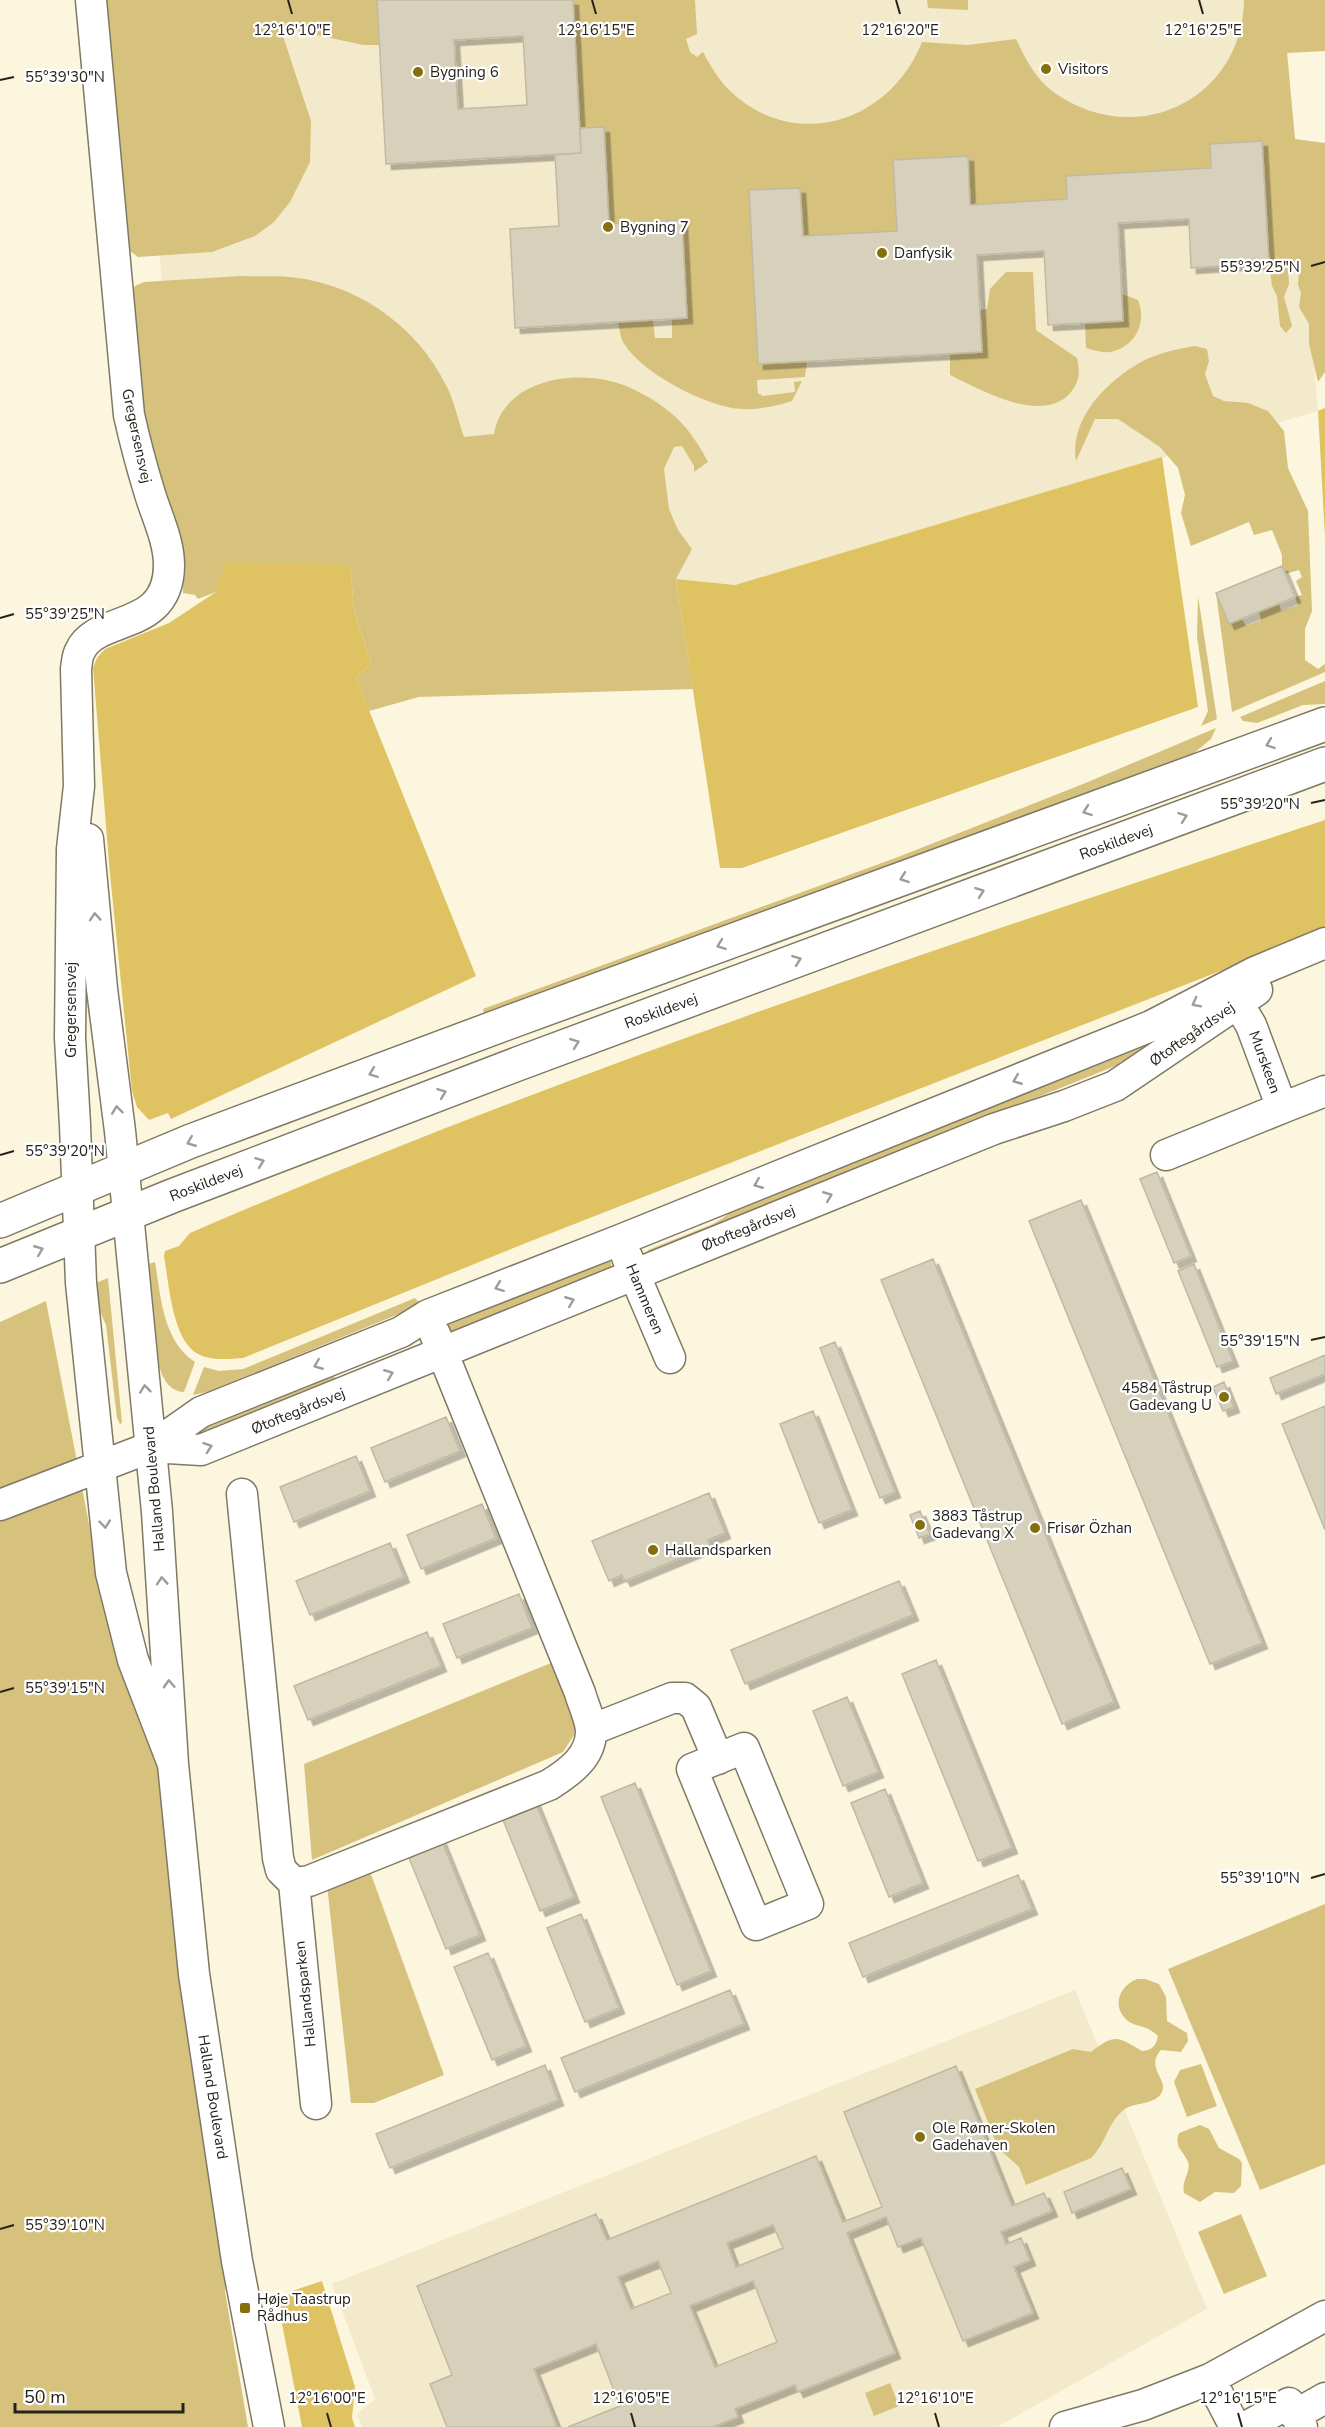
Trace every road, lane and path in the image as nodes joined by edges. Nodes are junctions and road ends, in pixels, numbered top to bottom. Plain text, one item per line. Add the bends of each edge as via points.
1 (91, 0) edge
2 (1325, 724) edge
3 (1325, 764) edge
4 (79, 786) junction
5 (1325, 943) edge
6 (1325, 956) edge
7 (1233, 995) junction
8 (1325, 1091) edge
9 (1282, 1108) junction
10 (1166, 1155) dead end
11 (123, 1168) junction
12 (77, 1188) junction
13 (127, 1214) junction
14 (0, 1221) edge
15 (79, 1234) junction
16 (620, 1240) junction
17 (0, 1266) edge
18 (634, 1274) junction
19 (428, 1315) junction
20 (442, 1353) junction
21 (670, 1358) dead end
22 (151, 1447) junction
23 (99, 1466) junction
24 (242, 1494) dead end
25 (0, 1505) edge
26 (591, 1730) junction
27 (718, 1759) junction
28 (173, 1764) junction
29 (294, 1883) junction
30 (316, 2104) dead end
31 (1325, 2316) edge
32 (1210, 2379) junction
33 (1325, 2398) edge
34 (1299, 2421) edge
35 (269, 2427) edge
36 (1065, 2427) edge
37 (1124, 2427) edge
38 (1235, 2427) edge
39 (1246, 2427) edge

1 - 4 street, Gregersensvej via 129,415 169,563 166,585 156,603 94,636 80,650 76,669
2 -> 11 main road
13 -> 3 main road, Roskildevej via 520,1063
11 -> 4 street, Gregersensvej via 91,856
4 - 12 street, Gregersensvej via 72,849 69,1038
5 - 7 street, Øtoftegårdsvej via 1255,972
6 - 7 street, Øtoftegårdsvej via 1267,984
7 - 9 street, Murskeen via 1251,1025
7 -> 16 street, Øtoftegårdsvej
18 -> 7 street, Øtoftegårdsvej via 994,1129 1115,1086 1177,1046
8 - 9 street, Murskeen
9 - 10 street, Murskeen
11 - 12 main road
11 - 13 street, Gregersensvej
12 - 14 main road
12 - 15 street, Gregersensvej
13 - 15 main road, Roskildevej
22 -> 13 street, Halland Boulevard
17 -> 15 main road, Roskildevej
15 - 23 street, Halland Boulevard
16 - 18 street, Hammeren
16 -> 19 street, Øtoftegårdsvej
20 -> 18 street, Øtoftegårdsvej
18 - 21 street, Hammeren
19 - 20 street
19 -> 22 street, Øtoftegårdsvej via 401,1332 201,1412
22 -> 20 street, Øtoftegårdsvej via 201,1450
20 - 26 street via 580,1693
22 - 23 street, Øtoftegårdsvej
28 -> 22 street, Halland Boulevard
23 - 25 street, Øtoftegårdsvej
23 -> 28 street, Halland Boulevard via 111,1573 133,1660
24 - 29 street, Hallandsparken via 278,1858 281,1870
26 - 27 street via 672,1698 685,1698 696,1707
26 - 29 street via 585,1752 573,1770 549,1785 309,1881
27 - 27 street via 744,1748 808,1904 756,1925 692,1769
28 - 35 street, Halland Boulevard via 194,1974 237,2261
29 - 30 street, Hallandsparken
31 - 32 street
32 - 36 street via 1143,2405
32 - 37 street via 1180,2402
32 - 38 street
33 - 34 street
34 - 39 street via 1289,2403

